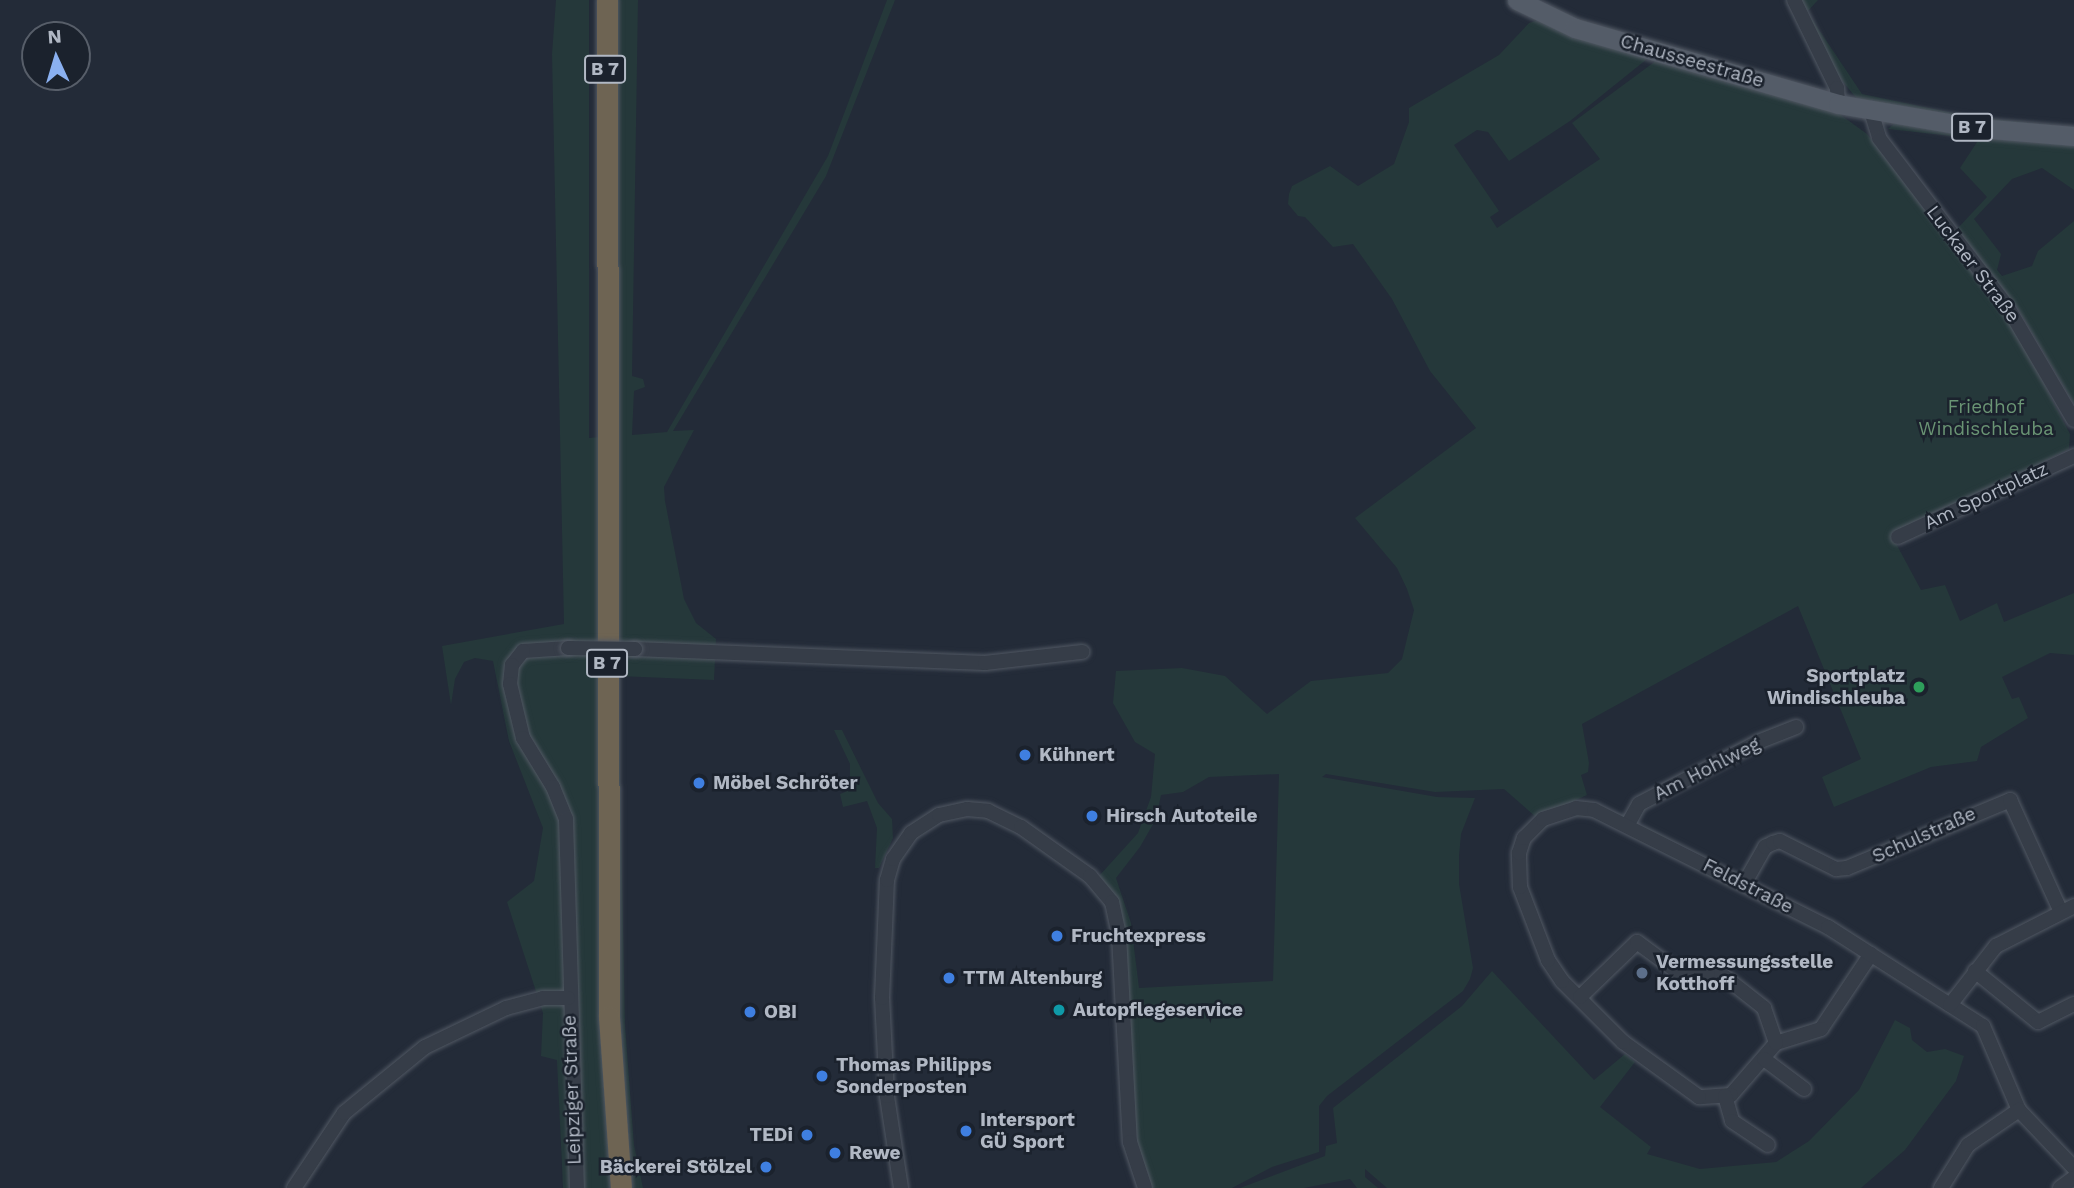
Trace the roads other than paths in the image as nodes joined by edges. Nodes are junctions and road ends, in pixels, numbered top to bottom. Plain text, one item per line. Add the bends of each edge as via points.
1 (594, 0) edge
2 (607, 0) edge
3 (1517, 0) edge
4 (1794, 0) edge
5 (1838, 104) junction
6 (1871, 111) junction
7 (2074, 135) edge
8 (2074, 420) edge
9 (2074, 456) edge
10 (1898, 537) dead end
11 (1082, 652) dead end
12 (1797, 727) dead end
13 (1628, 824) junction
14 (1744, 884) junction
15 (2067, 909) edge
16 (1871, 954) junction
17 (1975, 971) junction
18 (1580, 997) junction
19 (568, 998) junction
20 (2074, 1004) edge
21 (1950, 1005) junction
22 (1776, 1043) junction
23 (1764, 1059) junction
24 (1804, 1088) dead end
25 (1725, 1096) junction
26 (2019, 1110) junction
27 (1768, 1145) dead end
28 (2074, 1168) edge
29 (2074, 1178) edge
30 (294, 1188) edge
31 (577, 1188) edge
32 (608, 1188) edge
33 (621, 1188) edge
34 (901, 1188) edge
35 (1145, 1188) edge
36 (1941, 1188) edge
37 (2060, 1188) edge

1 - 32 highway, B 7 via 596,1039
2 - 33 highway, B 7 via 609,1003 612,1109
3 - 5 main road, Chausseestraße / B 7 via 1575,28
4 - 5 street via 1838,88
5 - 6 main road, Chausseestraße / B 7
6 - 7 main road, B 7 via 1979,128
6 - 8 street, Luckaer Straße via 1878,138 2007,306
9 - 10 street, Am Sportplatz
11 - 19 street, bridge via 985,663 635,649 523,651 512,666 510,684 523,738 553,787 566,819
12 - 13 street, Am Hohlweg via 1758,742 1639,804
13 - 14 street, Feldstraße
13 - 18 street, Feldstraße via 1576,808 1535,824 1519,853 1520,887 1548,960
14 - 15 street, Schulstraße via 1765,847 1773,843 1780,841 1836,869 1847,868 2010,800
14 - 16 street, Feldstraße
15 - 17 street via 1996,946
16 - 21 street, Feldstraße
16 - 22 street via 1821,1029
17 - 20 street via 2038,1022
17 - 21 street
18 - 22 street via 1637,942 1679,973 1721,974 1764,1008
18 - 25 street via 1623,1042 1685,1091 1699,1097
19 - 30 street, Leipziger Straße via 542,998 506,1008 425,1047 344,1114
19 - 31 street, Leipziger Straße
21 - 26 street, Feldstraße via 1983,1026
22 - 23 street
23 - 24 street
23 - 25 street via 1742,1086
25 - 27 street via 1732,1121
26 - 28 street
26 - 36 street via 1968,1145
29 - 37 street
34 - 35 street via 887,1097 882,998 887,880 893,859 911,833 939,815 967,809 988,811 1021,827 1090,876 1112,902 1119,935 1130,1142

